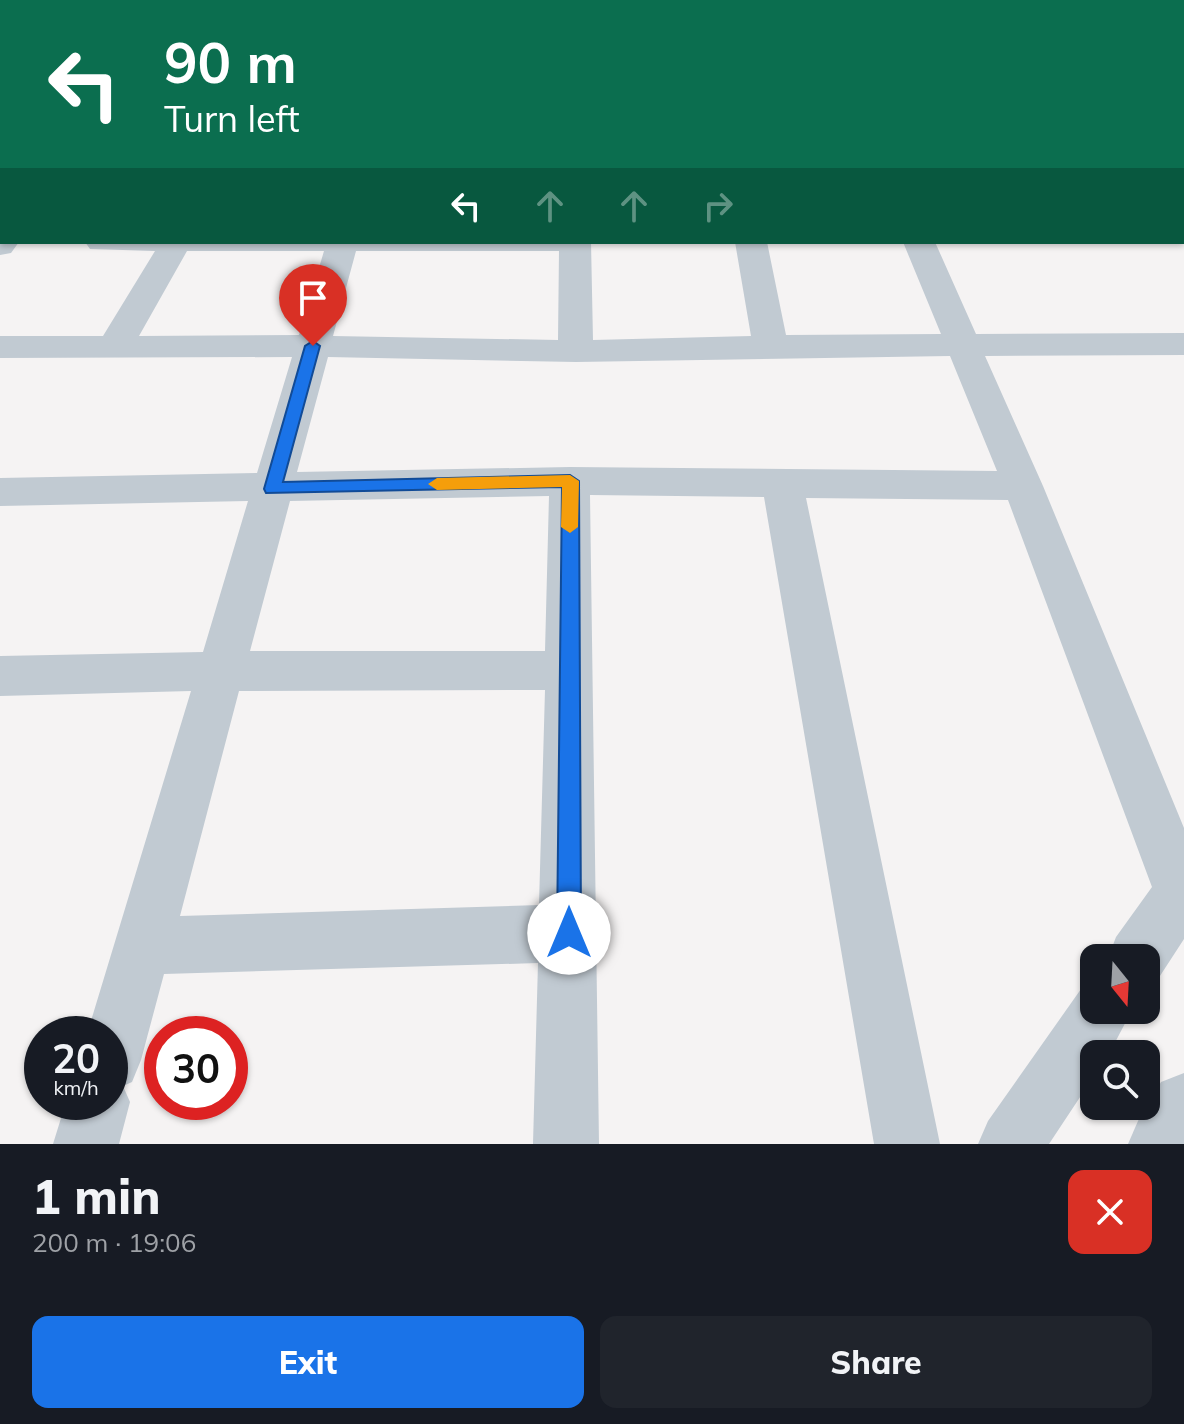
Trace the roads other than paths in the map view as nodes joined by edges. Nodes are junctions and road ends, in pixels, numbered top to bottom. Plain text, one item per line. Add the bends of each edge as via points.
1 (175, 244) edge
2 (342, 244) edge
3 (575, 244) edge
4 (751, 244) edge
5 (920, 244) edge
6 (1184, 344) edge
7 (115, 346) junction
8 (313, 346) junction
9 (770, 346) junction
10 (0, 347) edge
11 (963, 347) junction
12 (576, 351) junction
13 (570, 481) junction
14 (782, 481) junction
15 (1023, 486) junction
16 (272, 489) junction
17 (0, 492) edge
18 (568, 670) junction
19 (221, 671) junction
20 (0, 676) edge
21 (1183, 891) edge
22 (569, 933) junction
23 (1147, 944) edge
24 (142, 946) junction
25 (122, 1016) edge
26 (1092, 1024) edge
27 (1184, 1105) edge
28 (93, 1120) edge
29 (86, 1144) edge
30 (566, 1144) edge
31 (907, 1144) edge
32 (1011, 1144) edge
33 (1161, 1144) edge

1 - 7 street
2 - 8 street
3 - 12 street
4 - 9 street
5 - 11 street
6 - 11 street
7 - 8 street
7 - 10 street
8 - 12 street
8 - 16 street
9 - 11 street
9 - 12 street
11 - 15 street
13 - 14 street
13 - 16 street
13 - 18 street
14 - 15 street
14 - 31 street
15 - 21 street
16 - 17 street
16 - 19 street
18 - 19 street
18 - 22 street
19 - 20 street
19 - 24 street
21 - 23 street
22 - 24 street
22 - 30 street
24 - 25 street
26 - 32 street
27 - 33 street
28 - 29 street

